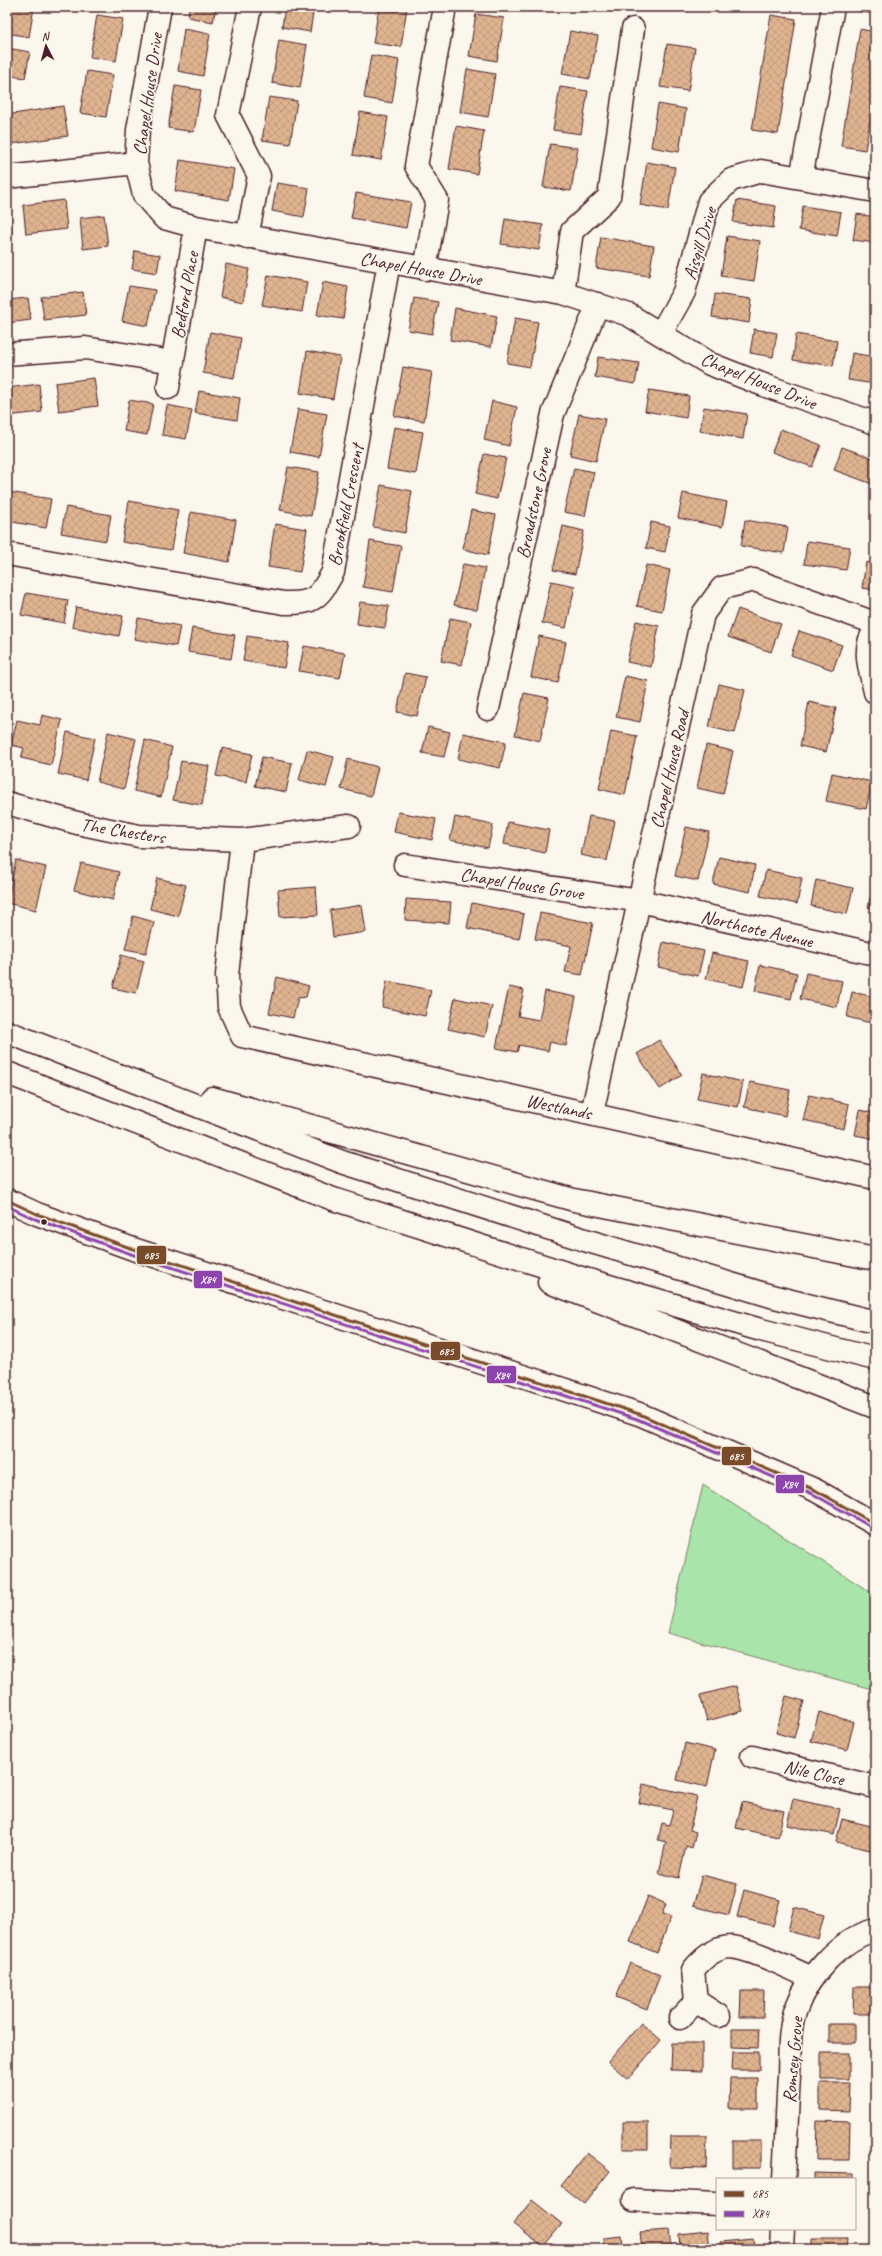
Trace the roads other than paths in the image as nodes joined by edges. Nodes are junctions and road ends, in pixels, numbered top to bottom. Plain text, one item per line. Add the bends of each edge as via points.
1 (160, 7) edge
2 (250, 7) edge
3 (445, 7) edge
4 (833, 7) edge
5 (633, 29) dead end
6 (136, 163) junction
7 (7, 177) edge
8 (801, 178) junction
9 (875, 191) edge
10 (196, 228) junction
11 (247, 236) junction
12 (389, 262) junction
13 (425, 269) junction
14 (563, 293) junction
15 (598, 304) junction
16 (661, 333) junction
17 (7, 354) edge
18 (173, 362) junction
19 (168, 388) dead end
20 (875, 423) edge
21 (7, 554) edge
22 (875, 623) edge
23 (875, 630) edge
24 (875, 692) edge
25 (488, 709) dead end
26 (7, 804) edge
27 (349, 826) dead end
28 (242, 840) junction
29 (405, 865) dead end
30 (640, 901) junction
31 (875, 954) edge
32 (7, 1032) edge
33 (80, 1061) junction
34 (7, 1074) edge
35 (592, 1113) junction
36 (875, 1178) edge
37 (333, 1199) junction
38 (7, 1200) edge
39 (875, 1259) edge
40 (875, 1322) edge
41 (875, 1359) edge
42 (875, 1407) edge
43 (875, 1524) edge
44 (752, 1757) dead end
45 (875, 1787) edge
46 (875, 1930) edge
47 (812, 1978) junction
48 (696, 2001) junction
49 (719, 2016) dead end
50 (680, 2018) dead end
51 (784, 2178) edge
52 (634, 2200) dead end
53 (716, 2204) edge
54 (783, 2230) edge
55 (782, 2249) edge

1 - 6 main road, Chapel House Drive via 138,130
2 - 11 main road via 228,114 259,176
3 - 13 main road via 416,166 437,200
4 - 8 main road
5 - 14 main road via 609,197 572,231
6 - 7 main road
6 - 10 main road, Chapel House Drive via 144,195 164,218
8 - 9 main road, Aisgill Drive
8 - 16 main road, Aisgill Drive via 761,171 731,180 709,201 684,292
10 - 11 main road, Chapel House Drive
10 - 18 main road, Bedford Place
11 - 12 main road, Chapel House Drive
12 - 13 main road, Chapel House Drive
12 - 21 main road, Brookfield Crescent via 333,572 321,594 302,603 284,603
13 - 14 main road, Chapel House Drive
14 - 15 main road, Chapel House Drive
15 - 16 main road, Chapel House Drive via 629,315
15 - 25 main road, Broadstone Grove via 553,414
16 - 20 main road, Chapel House Drive via 710,364
17 - 18 main road, Bedford Place via 85,348
18 - 19 main road, Bedford Place
22 - 30 main road, Chapel House Road via 754,580 722,588 703,614
23 - 24 main road via 870,636 867,654
26 - 28 main road, The Chesters via 139,836
27 - 28 main road, The Chesters
28 - 35 main road, Westlands via 227,975 230,1007 242,1036
29 - 30 main road, Chapel House Grove
30 - 31 main road, Northcote Avenue
30 - 35 main road, Chapel House Road
32 - 33 main road
33 - 39 main road via 574,1200
33 - 40 main road via 342,1162 771,1296
34 - 37 main road
35 - 36 main road, Westlands
37 - 41 main road via 585,1279 761,1330
37 - 42 main road
38 - 43 main road via 37,1214 133,1249 639,1414 814,1490
44 - 45 main road, Nile Close
46 - 47 main road, Romsey Grove via 840,1949
47 - 48 main road via 748,1951 730,1947 702,1959 692,1970
47 - 51 main road, Romsey Grove via 796,2010 790,2036
48 - 49 main road
48 - 50 main road
52 - 53 main road
54 - 55 main road

